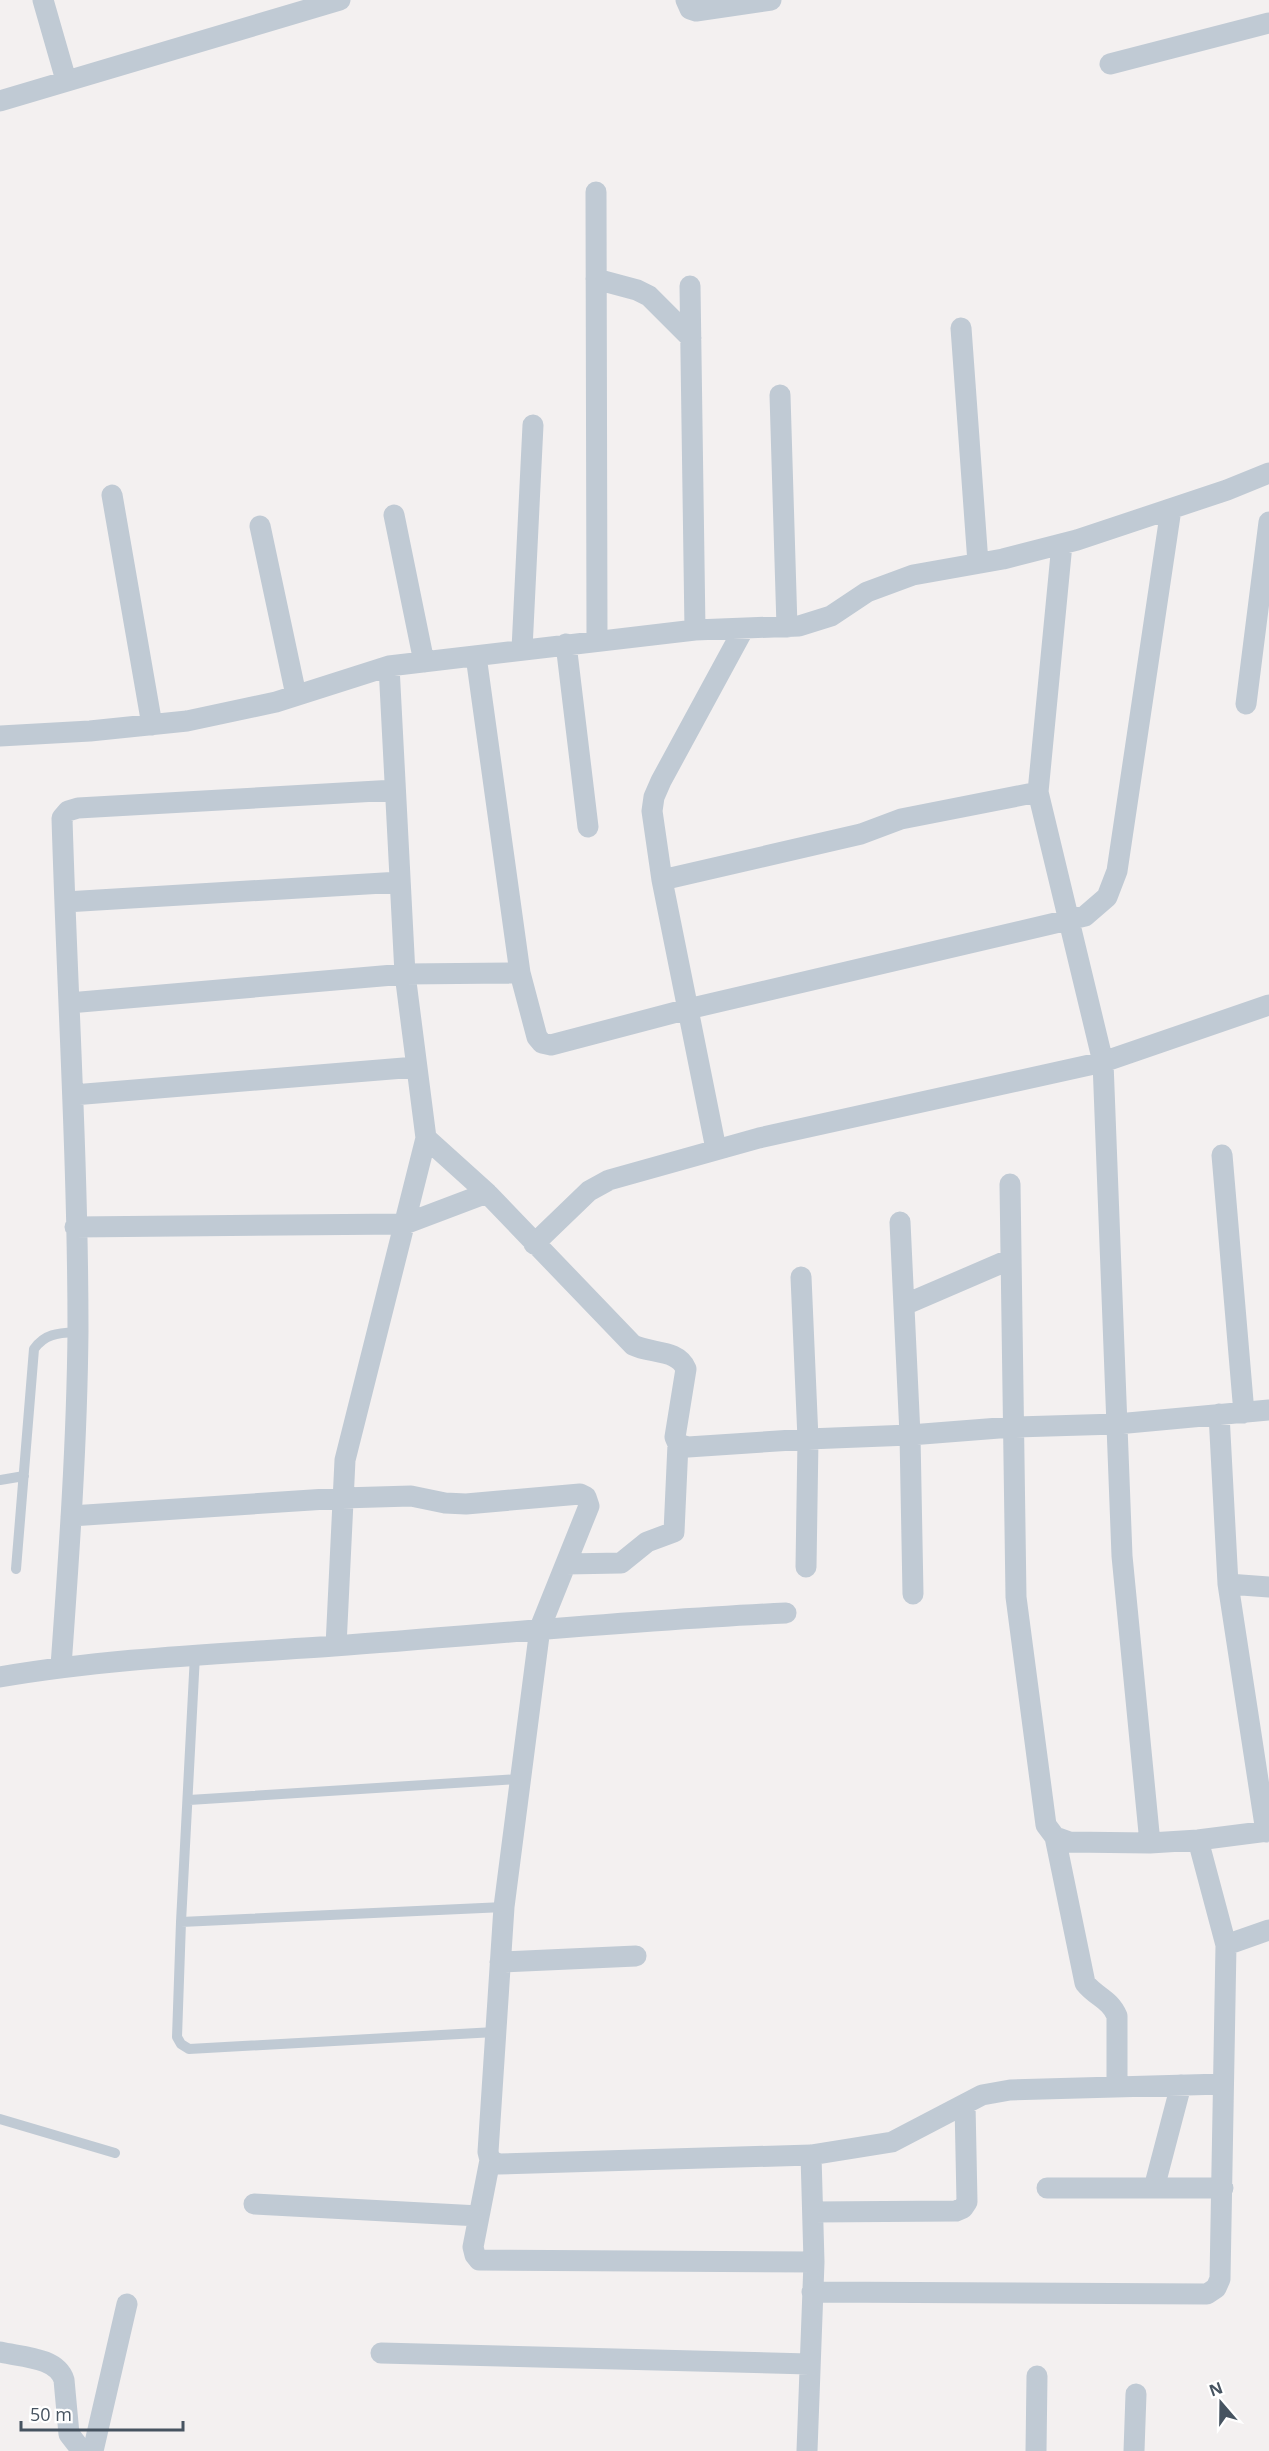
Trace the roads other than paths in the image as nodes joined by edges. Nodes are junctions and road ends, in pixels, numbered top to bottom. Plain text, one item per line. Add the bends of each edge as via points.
1 (43, 0) edge
2 (340, 0) edge
3 (686, 0) edge
4 (771, 0) edge
5 (1269, 23) edge
6 (1110, 64) dead end
7 (66, 80) junction
8 (0, 101) edge
9 (596, 192) dead end
10 (596, 279) junction
11 (690, 286) dead end
12 (961, 328) dead end
13 (691, 338) junction
14 (780, 395) dead end
15 (533, 425) dead end
16 (1269, 473) edge
17 (112, 495) dead end
18 (1171, 509) junction
19 (394, 515) dead end
20 (1269, 522) edge
21 (261, 526) dead end
22 (1062, 544) junction
23 (978, 563) junction
24 (787, 627) junction
25 (695, 630) junction
26 (743, 630) junction
27 (597, 641) junction
28 (566, 644) junction
29 (522, 649) junction
30 (476, 656) junction
31 (424, 662) junction
32 (389, 666) junction
33 (296, 695) junction
34 (1246, 704) dead end
35 (152, 725) junction
36 (0, 736) edge
37 (395, 790) junction
38 (1038, 792) junction
39 (588, 827) dead end
40 (662, 880) junction
41 (400, 882) junction
42 (65, 902) junction
43 (1069, 920) junction
44 (520, 973) junction
45 (405, 974) junction
46 (69, 1003) junction
47 (1269, 1005) edge
48 (688, 1009) junction
49 (1103, 1062) junction
50 (416, 1067) junction
51 (73, 1095) junction
52 (426, 1138) junction
53 (716, 1149) junction
54 (1222, 1155) dead end
55 (1010, 1184) dead end
56 (487, 1194) junction
57 (900, 1222) dead end
58 (405, 1224) junction
59 (75, 1227) junction
60 (534, 1244) junction
61 (1011, 1259) junction
62 (801, 1277) dead end
63 (904, 1305) junction
64 (78, 1332) junction
65 (1269, 1410) edge
66 (1244, 1413) junction
67 (1219, 1414) junction
68 (1117, 1424) junction
69 (1012, 1427) junction
70 (910, 1435) junction
71 (808, 1439) junction
72 (678, 1444) junction
73 (24, 1476) junction
74 (0, 1480) edge
75 (342, 1498) junction
76 (71, 1516) junction
77 (566, 1564) junction
78 (806, 1567) dead end
79 (16, 1569) dead end
80 (1228, 1584) junction
81 (1269, 1587) edge
82 (913, 1594) dead end
83 (786, 1613) dead end
84 (540, 1628) junction
85 (336, 1646) junction
86 (195, 1655) junction
87 (61, 1666) junction
88 (0, 1677) edge
89 (519, 1779) junction
90 (189, 1800) junction
91 (1267, 1831) edge
92 (1055, 1838) junction
93 (1198, 1840) junction
94 (1150, 1843) junction
95 (504, 1907) junction
96 (181, 1922) junction
97 (1269, 1930) edge
98 (1226, 1945) junction
99 (636, 1956) dead end
100 (500, 1962) junction
101 (495, 2032) junction
102 (1223, 2084) junction
103 (1181, 2085) junction
104 (1117, 2087) junction
105 (965, 2103) junction
106 (0, 2119) edge
107 (115, 2153) dead end
108 (811, 2155) junction
109 (490, 2160) junction
110 (1047, 2188) dead end
111 (1154, 2188) junction
112 (1222, 2188) junction
113 (254, 2204) dead end
114 (813, 2212) junction
115 (479, 2216) junction
116 (814, 2262) junction
117 (812, 2292) junction
118 (127, 2304) dead end
119 (0, 2352) edge
120 (381, 2353) dead end
121 (809, 2364) junction
122 (1037, 2376) dead end
123 (1136, 2394) dead end
124 (82, 2451) edge
125 (93, 2451) edge
126 (807, 2451) edge
127 (1036, 2451) edge
128 (1134, 2451) edge

1 - 7 street
2 - 7 street
3 - 4 street via 690,9 696,11
5 - 6 street
7 - 8 street
9 - 10 street
10 - 13 street via 649,296
10 - 27 street
11 - 13 street
12 - 23 street
13 - 25 street
14 - 24 street
15 - 29 street
16 - 18 street
17 - 35 street
18 - 22 street
18 - 43 street via 1118,871 1107,897 1085,916
19 - 31 street
20 - 34 street
21 - 33 street
22 - 23 street
22 - 38 street
23 - 24 street via 913,575 867,592 831,616
24 - 26 street
25 - 26 street
25 - 27 street
26 - 40 street via 654,797 652,810
27 - 28 street
28 - 29 street
28 - 39 street
29 - 30 street
30 - 31 street
30 - 44 street
31 - 32 street
32 - 33 street
32 - 37 street
33 - 35 street via 187,721
35 - 36 street
37 - 41 street
37 - 42 street via 68,811 62,818
38 - 40 street via 901,819 861,834
38 - 43 street
40 - 48 street
41 - 42 street
41 - 45 street
42 - 46 street
43 - 48 street
43 - 49 street
44 - 45 street
44 - 48 street via 537,1036 551,1045
45 - 46 street
45 - 50 street
46 - 51 street
47 - 49 street
48 - 53 street
49 - 53 street
49 - 68 street
50 - 51 street
50 - 52 street
51 - 59 street
52 - 56 street
52 - 58 street
53 - 60 street via 609,1180 589,1191
54 - 66 street
55 - 61 street
56 - 58 street
56 - 60 street
57 - 63 street
58 - 59 street
58 - 75 street via 345,1460
59 - 64 street
60 - 72 street via 633,1345 683,1361 686,1369 675,1437
61 - 63 street
61 - 69 street
62 - 71 street
63 - 70 street
64 - 73 lane via 41,1339 34,1349
64 - 76 street
65 - 66 street
66 - 67 street
67 - 68 street
67 - 80 street
68 - 69 street
68 - 94 street via 1122,1556
69 - 70 street
69 - 92 street via 1016,1597 1047,1825
70 - 71 street
70 - 82 street
71 - 72 street via 688,1447
71 - 78 street
72 - 77 street via 674,1532 647,1542 621,1563
73 - 74 lane
73 - 79 lane
75 - 76 street
75 - 77 street via 411,1496 466,1504 580,1494 589,1506
75 - 85 street
76 - 87 street
77 - 84 street
80 - 81 street
80 - 91 street
83 - 84 street
84 - 85 street
84 - 89 street
85 - 86 street
86 - 87 street
86 - 90 lane
87 - 88 street
89 - 90 lane
89 - 95 street
90 - 96 lane
91 - 93 street
92 - 94 street via 1069,1842
92 - 104 street via 1085,1983 1113,2006 1117,2016
93 - 94 street
93 - 98 street
95 - 96 lane
95 - 100 street
96 - 101 lane via 177,2037 189,2049
97 - 98 street
98 - 102 street
99 - 100 street
100 - 101 street
101 - 109 street
102 - 103 street
102 - 112 street
103 - 104 street
103 - 111 street
104 - 105 street via 1010,2090
105 - 108 street via 904,2138
105 - 114 street via 967,2202 963,2208
106 - 107 lane
108 - 109 street via 499,2164
108 - 114 street
109 - 115 street
110 - 111 street
111 - 112 street
112 - 117 street via 1220,2279 1207,2294
113 - 115 street
114 - 116 street
115 - 116 street via 474,2247 479,2260
116 - 117 street
117 - 121 street
118 - 125 street
119 - 124 street via 54,2364 62,2372 69,2434
120 - 121 street
121 - 126 street
122 - 127 street
123 - 128 street

